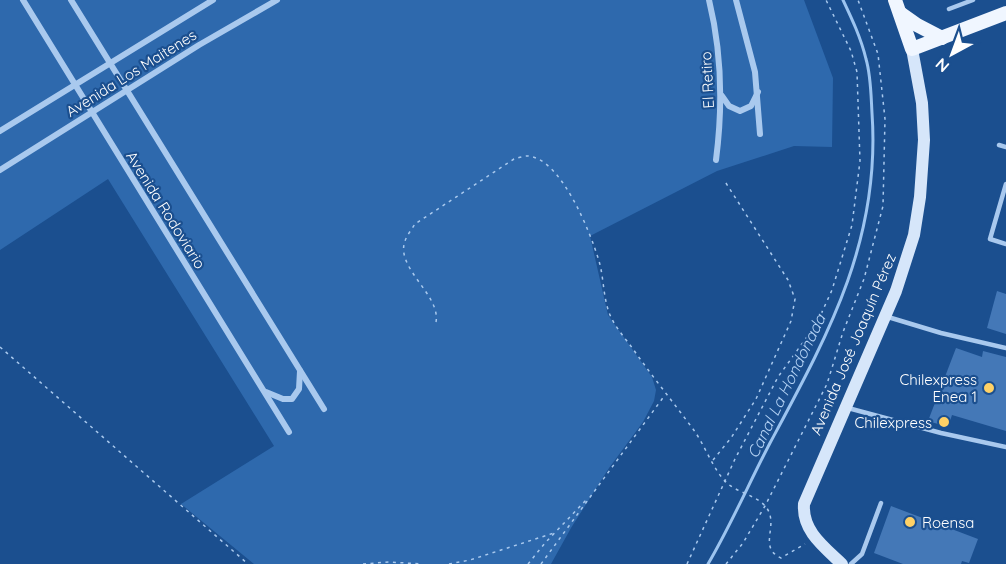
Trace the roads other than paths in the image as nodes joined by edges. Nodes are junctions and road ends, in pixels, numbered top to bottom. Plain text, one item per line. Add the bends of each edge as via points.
1 (23, 0) edge
2 (70, 0) edge
3 (213, 0) edge
4 (277, 0) edge
5 (709, 0) edge
6 (736, 0) edge
7 (974, 0) edge
8 (898, 6) edge
9 (949, 9) dead end
10 (1006, 13) edge
11 (942, 38) junction
12 (912, 49) junction
13 (110, 63) junction
14 (75, 85) junction
15 (127, 91) junction
16 (758, 92) junction
17 (722, 95) junction
18 (92, 112) junction
19 (0, 132) edge
20 (760, 134) dead end
21 (999, 145) dead end
22 (1006, 147) edge
23 (716, 160) dead end
24 (0, 170) edge
25 (1006, 184) edge
26 (1006, 244) edge
27 (885, 316) junction
28 (1006, 348) edge
29 (300, 370) junction
30 (263, 390) junction
31 (846, 407) junction
32 (324, 409) dead end
33 (289, 432) dead end
34 (1006, 447) edge
35 (881, 503) dead end
36 (842, 564) edge
37 (851, 564) edge

1 - 14 street, Avenida Rodoviario
2 - 13 street, Avenida Rodoviario
3 - 13 street, Avenida Los Maitenes
4 - 15 street, Avenida Los Maitenes
5 - 17 street, El Retiro
6 - 16 street
7 - 9 lane
8 - 11 main road via 917,25
8 - 12 main road, Avenida José Joaquín Pérez
10 - 11 main road
11 - 12 main road
12 - 27 main road, Avenida José Joaquín Pérez via 922,103 922,178 910,250
13 - 14 street, Avenida Los Maitenes
13 - 15 street, Avenida Rodoviario
14 - 18 street, Avenida Rodoviario
14 - 19 street, Avenida Los Maitenes
15 - 18 street, Avenida Los Maitenes
15 - 29 street, Avenida Rodoviario
16 - 17 street via 750,106 740,111 729,106
16 - 20 street
17 - 23 street, El Retiro
18 - 24 street, Avenida Los Maitenes
18 - 30 street, Avenida Rodoviario
21 - 22 lane
25 - 26 lane via 990,239
27 - 28 lane
27 - 31 main road, Avenida José Joaquín Pérez
29 - 30 street via 299,389 292,399 278,398
29 - 32 street, Avenida Rodoviario
30 - 33 street, Avenida Rodoviario
31 - 34 lane
31 - 36 main road, Avenida José Joaquín Pérez via 804,508 814,537
35 - 37 lane via 862,554

